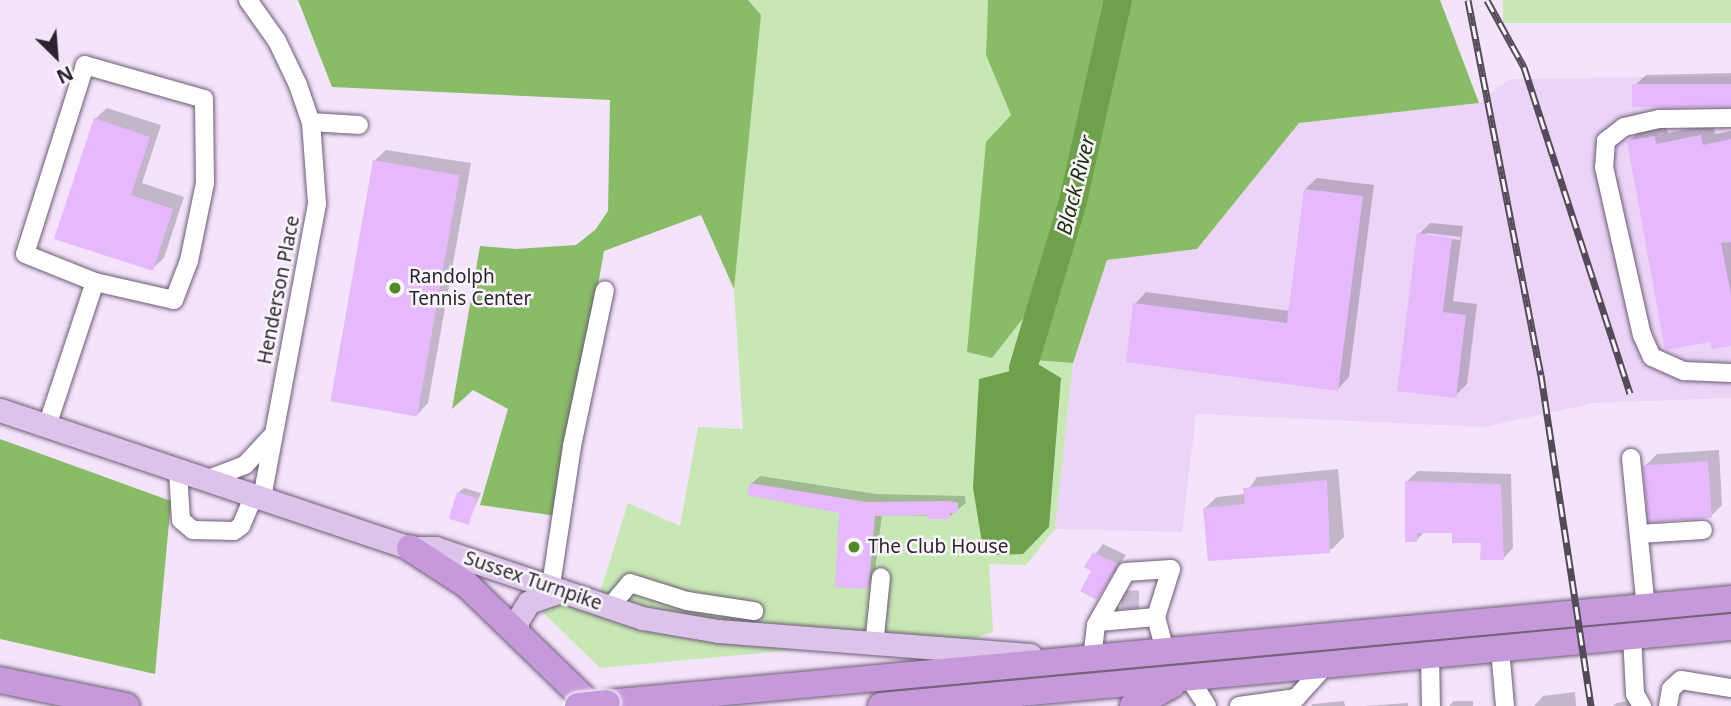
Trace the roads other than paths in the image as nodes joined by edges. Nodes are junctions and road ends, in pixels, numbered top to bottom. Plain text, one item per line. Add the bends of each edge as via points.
1 (248, 0) edge
2 (1731, 118) edge
3 (311, 122) junction
4 (359, 125) dead end
5 (95, 282) junction
6 (605, 290) dead end
7 (1731, 373) edge
8 (0, 410) edge
9 (47, 426) junction
10 (272, 436) junction
11 (1631, 458) dead end
12 (178, 471) junction
13 (206, 480) junction
14 (258, 497) junction
15 (1703, 530) dead end
16 (1639, 534) junction
17 (410, 548) junction
18 (881, 577) dead end
19 (555, 589) junction
20 (1731, 599) edge
21 (610, 607) junction
22 (1646, 607) junction
23 (754, 611) dead end
24 (1156, 617) junction
25 (1099, 622) junction
26 (1731, 627) edge
27 (517, 633) junction
28 (1632, 636) junction
29 (874, 646) junction
30 (1500, 649) junction
31 (1166, 651) junction
32 (1430, 656) junction
33 (1089, 658) junction
34 (1325, 666) junction
35 (1189, 678) junction
36 (0, 680) edge
37 (1731, 688) edge
38 (1023, 693) junction
39 (599, 705) edge
40 (126, 706) edge
41 (578, 706) edge
42 (881, 706) edge
43 (989, 706) edge
44 (1050, 706) edge
45 (1133, 706) edge
46 (1207, 706) edge
47 (1239, 706) edge
48 (1431, 706) edge
49 (1504, 706) edge
50 (1642, 706) edge
51 (1668, 706) edge

1 - 3 street, Henderson Place via 277,41
2 - 7 street via 1659,119 1624,127 1606,141 1604,167 1642,335 1652,357 1684,371
3 - 4 street
3 - 10 street, Henderson Place via 315,227
5 - 5 street via 174,300 189,261 205,183 204,99 85,65 25,254
5 - 9 street
6 - 19 street via 572,446
8 - 9 main road, Sussex Turnpike
9 - 12 main road, Sussex Turnpike
10 - 13 street via 245,465
10 - 14 street, Henderson Place
11 - 16 street
12 - 13 main road, Sussex Turnpike
12 - 14 street, Henderson Place via 181,520 193,530 234,531
13 - 14 main road, Sussex Turnpike
14 - 17 main road, Sussex Turnpike
15 - 16 street
16 - 22 street
17 - 19 main road, Sussex Turnpike via 435,548
17 - 27 highway via 467,585
18 - 29 street
19 - 21 main road, Sussex Turnpike
19 - 27 main road via 529,602 517,621
20 - 22 highway
21 - 23 street via 630,583 687,601
21 - 29 main road, Sussex Turnpike via 683,626
22 - 31 highway
24 - 25 street
24 - 25 street via 1153,598 1171,569 1126,572 1116,600
24 - 31 street
25 - 33 street
26 - 28 highway
27 - 39 highway
28 - 30 highway
28 - 50 street via 1635,694
29 - 33 main road, Sussex Turnpike
30 - 32 highway
30 - 49 street
31 - 33 highway
32 - 34 highway
32 - 48 street
33 - 39 highway
34 - 35 highway
34 - 47 street via 1296,698
35 - 38 highway
35 - 45 highway
35 - 46 street
36 - 40 highway
37 - 51 street via 1677,681
38 - 42 highway
38 - 43 highway
38 - 44 highway
39 - 41 highway, bridge

